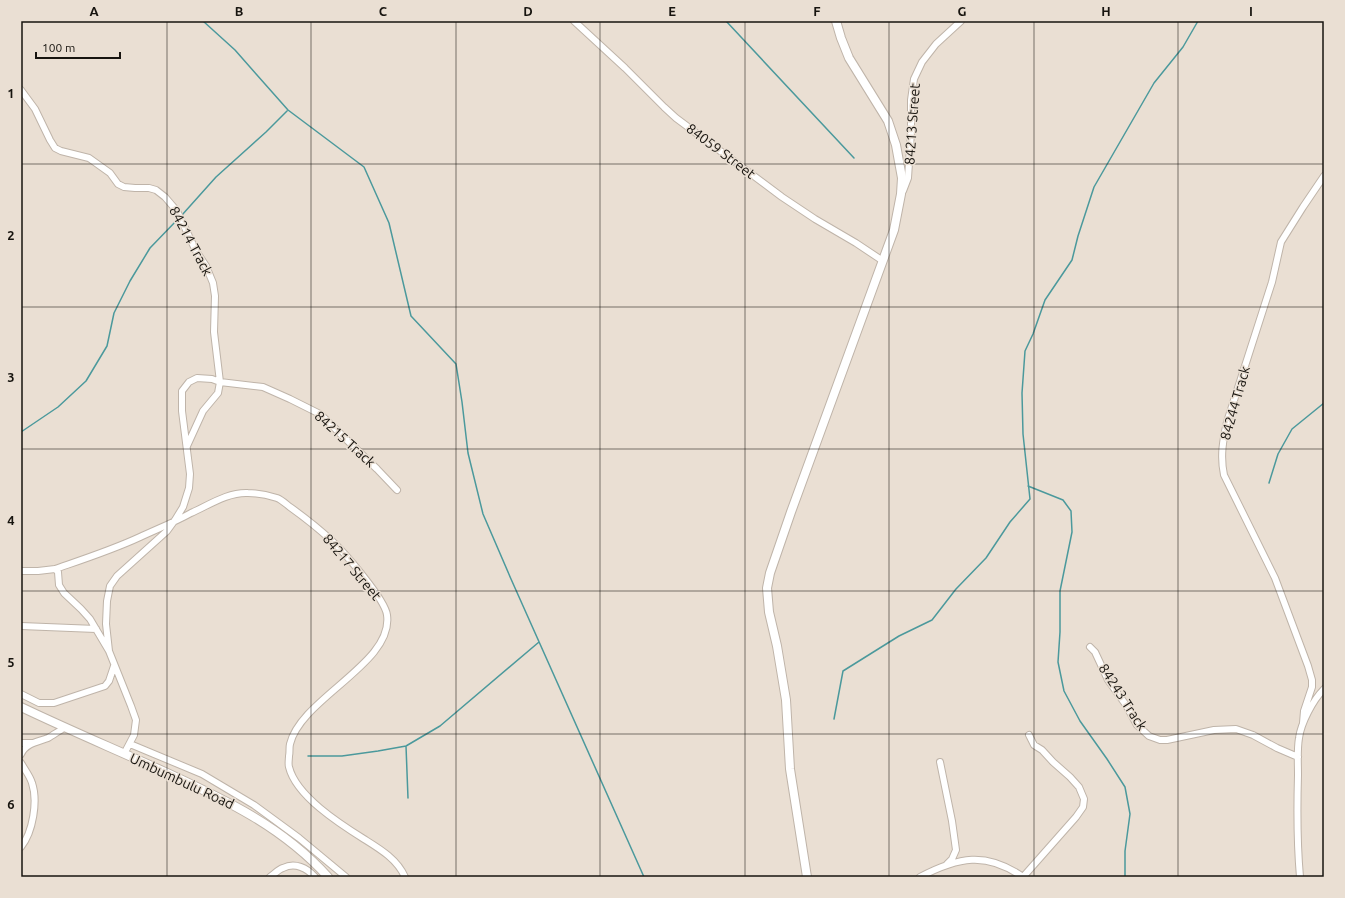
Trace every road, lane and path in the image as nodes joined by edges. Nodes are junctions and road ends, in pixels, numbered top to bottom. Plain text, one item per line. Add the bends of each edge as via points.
1 (574, 21) edge
2 (836, 21) edge
3 (961, 21) edge
4 (21, 90) edge
5 (1324, 176) edge
6 (901, 194) junction
7 (883, 261) junction
8 (220, 382) junction
9 (187, 446) junction
10 (397, 490) dead end
11 (175, 520) junction
12 (55, 569) junction
13 (21, 571) edge
14 (21, 626) edge
15 (96, 629) junction
16 (1090, 647) dead end
17 (109, 650) junction
18 (114, 666) junction
19 (1324, 689) edge
20 (21, 694) edge
21 (21, 707) edge
22 (1303, 723) junction
23 (64, 728) junction
24 (1029, 735) dead end
25 (21, 742) edge
26 (32, 743) junction
27 (130, 744) junction
28 (21, 754) edge
29 (124, 754) junction
30 (1298, 757) junction
31 (940, 762) dead end
32 (21, 763) edge
33 (21, 847) edge
34 (945, 866) junction
35 (270, 877) edge
36 (315, 877) edge
37 (328, 877) edge
38 (346, 877) edge
39 (405, 877) edge
40 (807, 877) edge
41 (920, 877) edge
42 (1023, 877) edge
43 (1300, 877) edge

1 - 7 street, 84059 Street via 676,118 782,197
2 - 6 street via 849,58 888,121 900,158
3 - 6 street, 84213 Street via 936,44 922,62 914,79 908,178
4 - 8 street, 84214 Track via 35,109 55,148 89,158 124,187 156,190 177,211 213,283 214,332
5 - 22 street, 84244 Track via 1282,242 1272,282 1227,422 1221,458 1224,475 1277,581 1308,666 1312,687
6 - 7 street via 894,230
7 - 40 street via 791,512 770,574 768,588 769,612 786,700 790,769
8 - 9 street via 218,392 203,411
8 - 9 street, 84215 Track via 197,378 189,382 182,391
8 - 10 street, 84215 Track via 263,387 320,414
9 - 11 street via 189,488 183,507
11 - 12 street, 84217 Street via 105,552
11 - 17 street via 167,531 117,576 110,586 106,624
11 - 39 street, 84217 Street via 235,493 248,492 279,499 333,542 381,601 388,622 387,632 379,647 297,728 290,744 289,766 296,782 307,796 330,817 387,855 399,865
12 - 13 street, 84217 Street
12 - 15 street via 64,593 81,609
14 - 15 street
15 - 17 street
16 - 30 street, 84243 Track via 1137,725 1149,736 1167,740 1214,730 1236,729
17 - 18 street
18 - 20 street via 105,686 54,703 39,703
18 - 27 street via 136,720
19 - 22 street
21 - 23 street, Umbumbulu Road
22 - 30 street
23 - 26 street via 48,738
23 - 29 street, Umbumbulu Road
24 - 42 street via 1034,745 1075,782 1084,799 1083,807 1076,817
25 - 26 street
26 - 28 street
27 - 29 street
27 - 38 street via 202,774 254,805
29 - 37 street, Umbumbulu Road via 214,794 250,814 285,838
30 - 43 street
31 - 34 street via 956,850
32 - 33 street via 31,778 34,798 33,818
34 - 41 street
34 - 42 street via 959,861 980,859 1002,864
35 - 36 street via 282,868 293,866 304,867

